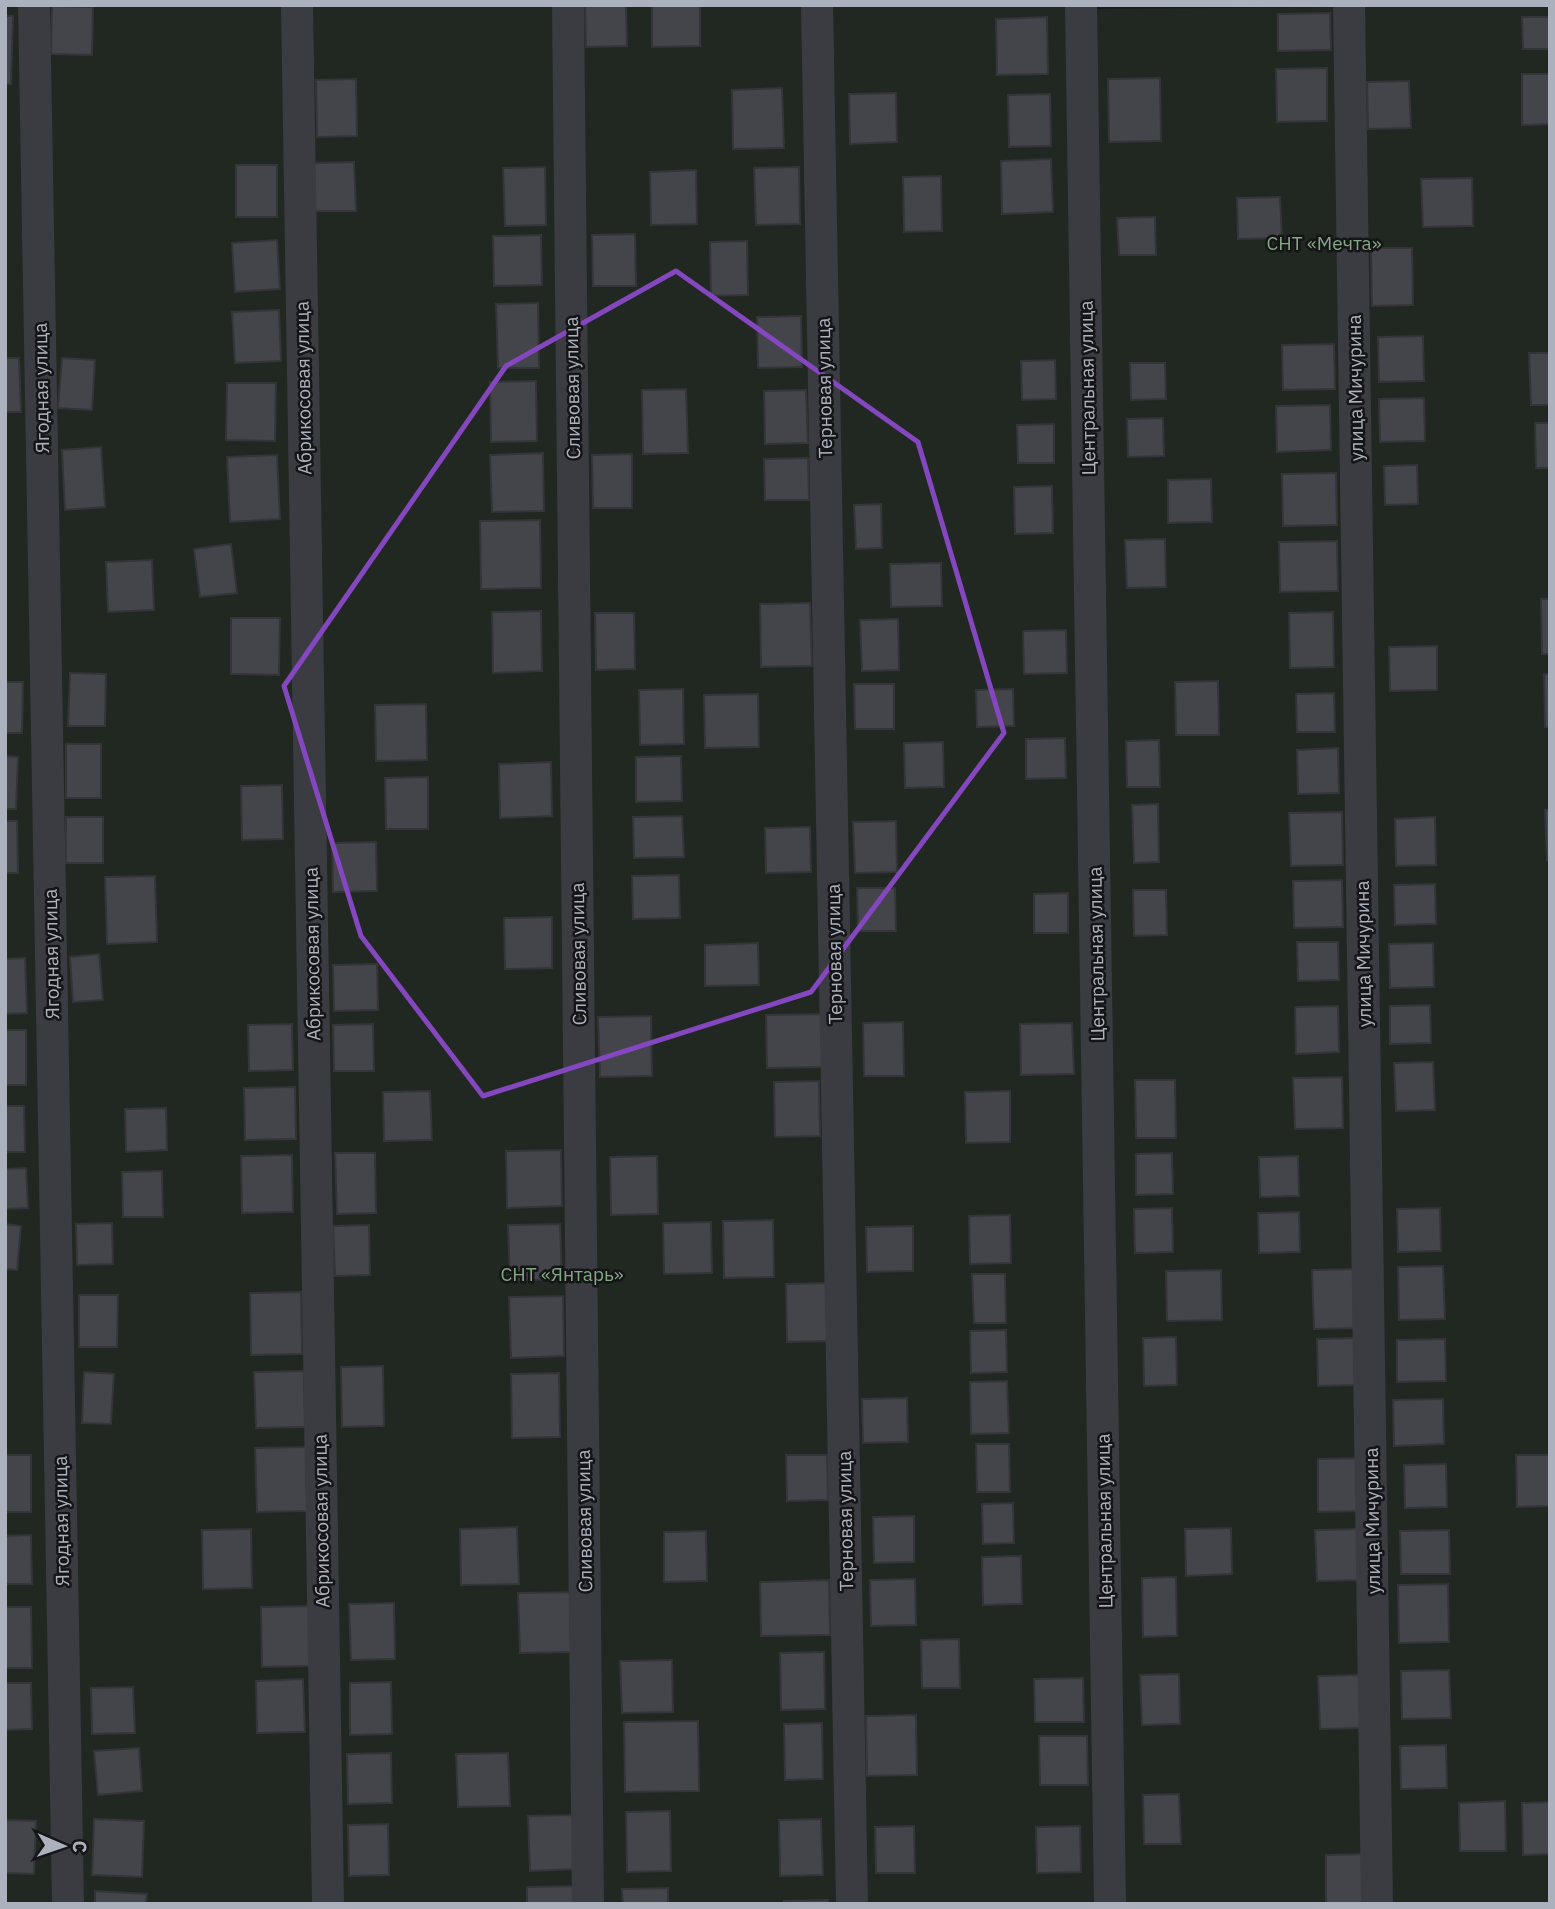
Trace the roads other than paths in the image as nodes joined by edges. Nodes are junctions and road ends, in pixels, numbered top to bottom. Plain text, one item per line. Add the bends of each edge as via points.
1 (34, 5) edge
2 (297, 5) edge
3 (568, 5) edge
4 (817, 5) edge
5 (1081, 5) edge
6 (1349, 5) edge
7 (68, 1904) edge
8 (328, 1904) edge
9 (588, 1904) edge
10 (852, 1904) edge
11 (1110, 1904) edge
12 (1377, 1904) edge

1 - 7 street, Ягодная улица
2 - 8 street, Абрикосовая улица
3 - 9 street, Сливовая улица
4 - 10 street, Терновая улица
5 - 11 street, Центральная улица
6 - 12 street, улица Мичурина

